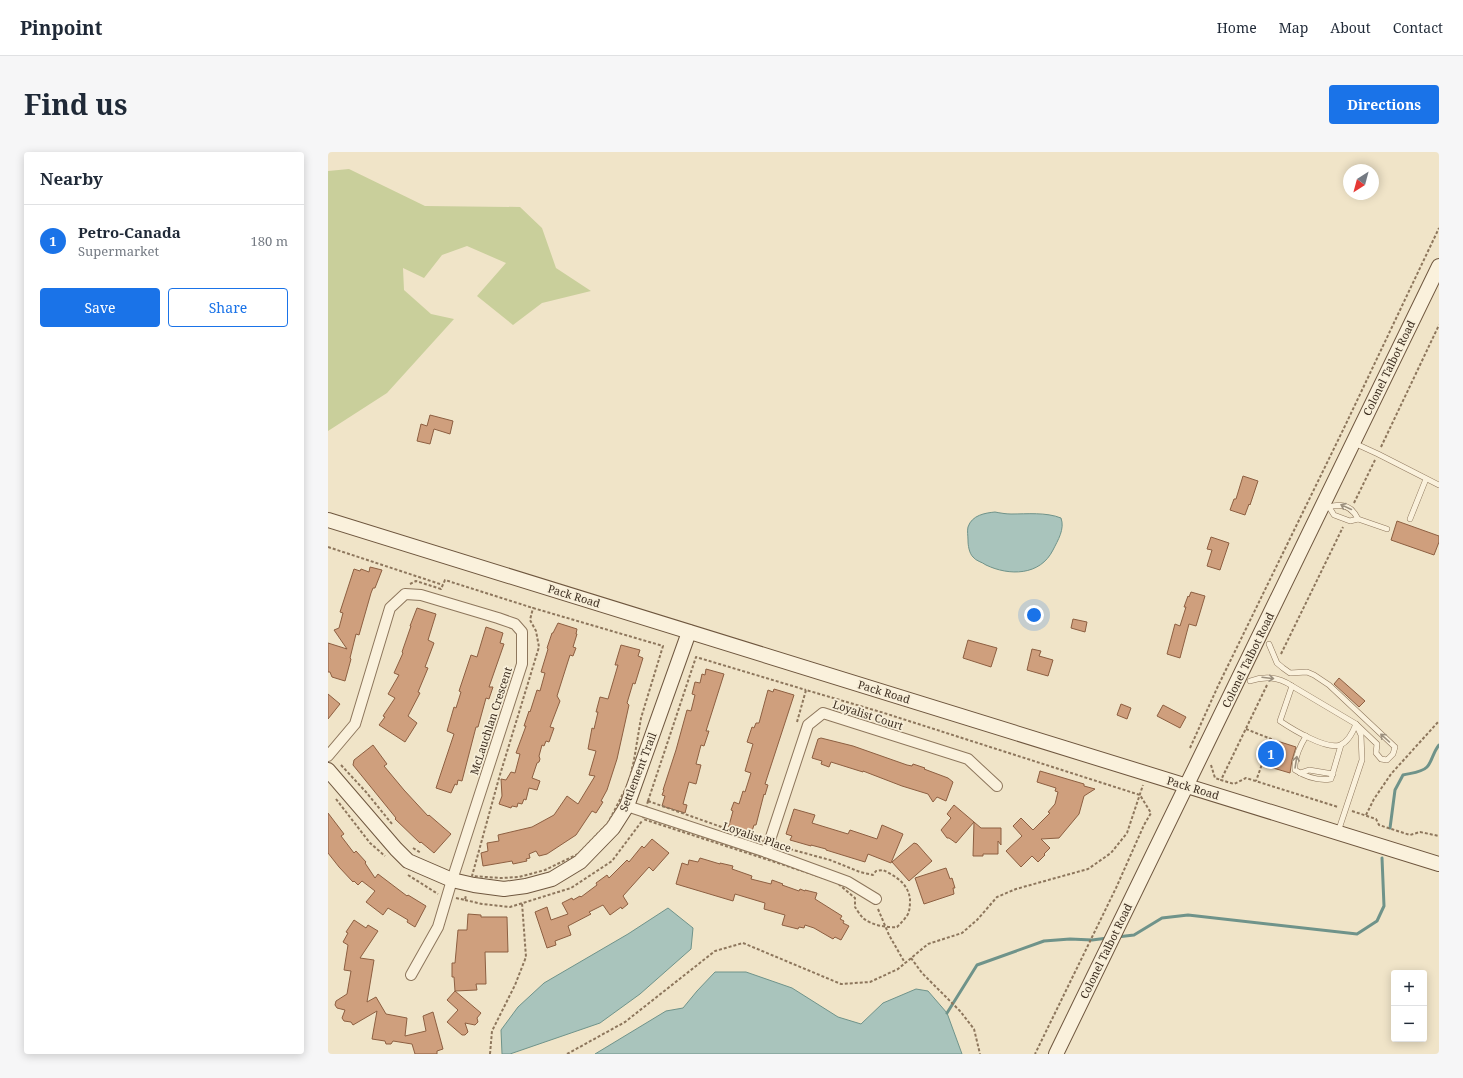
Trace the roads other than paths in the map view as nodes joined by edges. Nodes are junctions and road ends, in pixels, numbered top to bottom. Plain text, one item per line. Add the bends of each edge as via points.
1 (1439, 266) edge
2 (1353, 443) junction
3 (1426, 479) junction
4 (1439, 485) edge
5 (1326, 505) junction
6 (1358, 519) junction
7 (1410, 519) dead end
8 (328, 520) edge
9 (1387, 530) dead end
10 (689, 632) junction
11 (1269, 644) dead end
12 (1290, 673) junction
13 (1250, 681) dead end
14 (1286, 682) junction
15 (1292, 686) junction
16 (1356, 724) junction
17 (1306, 736) junction
18 (1341, 745) junction
19 (331, 762) edge
20 (996, 786) dead end
21 (1187, 786) junction
22 (627, 806) junction
23 (1338, 833) junction
24 (766, 852) junction
25 (1439, 864) edge
26 (452, 880) junction
27 (876, 899) road end
28 (411, 975) dead end
29 (1056, 1054) edge

1 - 2 street, Colonel Talbot Road
2 - 3 lane
2 - 5 street, Colonel Talbot Road
3 - 4 lane
3 - 7 lane
5 - 6 lane via 1334,515 1350,521
6 -> 5 lane via 1354,511 1340,504
5 - 21 street, Colonel Talbot Road
6 - 9 lane
8 - 10 street, Pack Road
10 - 21 street, Pack Road
10 - 22 street, Settlement Trail
11 - 12 lane via 1277,663
12 - 14 lane via 1291,678
16 -> 12 lane via 1377,744 1376,753 1381,759 1387,760 1393,754 1395,747 1329,685 1307,672
13 -> 14 lane via 1270,678
14 - 15 lane
15 - 16 lane
15 - 17 lane via 1280,721
16 - 18 lane via 1347,741
16 - 23 lane via 1361,735 1362,760
17 - 18 lane via 1332,747
18 -> 17 lane via 1331,779 1306,776 1295,770 1300,747
19 - 26 street, Settlement Trail via 396,849 408,860
19 - 26 street, McLauchlan Crescent via 355,724 390,608 405,594 421,595 515,624 522,632 522,664
20 - 24 street, Loyalist Court via 968,758 823,713 808,725
21 - 23 street, Pack Road
21 - 29 street, Colonel Talbot Road
22 - 24 street, Loyalist Place
22 - 26 street, Settlement Trail via 613,828 580,862 552,879 504,889
23 - 25 street, Pack Road
24 - 27 street, Loyalist Place via 848,882
26 - 28 street, McLauchlan Crescent via 438,927

